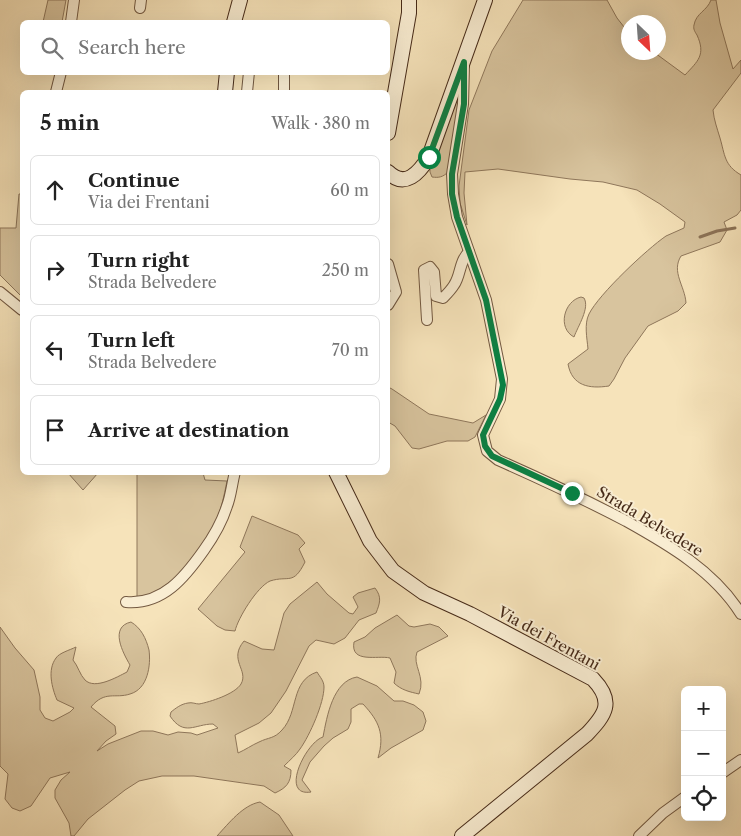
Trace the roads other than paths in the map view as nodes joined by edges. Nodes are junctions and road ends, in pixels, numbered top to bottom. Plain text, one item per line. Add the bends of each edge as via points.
1 (74, 0) edge
2 (240, 0) edge
3 (409, 0) edge
4 (485, 0) edge
5 (71, 20) edge
6 (235, 20) edge
7 (464, 62) junction
8 (59, 75) edge
9 (227, 75) edge
10 (249, 75) edge
11 (284, 75) edge
12 (56, 90) edge
13 (225, 90) edge
14 (247, 90) edge
15 (284, 90) edge
16 (390, 122) edge
17 (390, 174) edge
18 (469, 252) junction
19 (390, 271) edge
20 (0, 292) edge
21 (390, 302) edge
22 (20, 308) edge
23 (427, 320) dead end
24 (233, 475) edge
25 (337, 475) edge
26 (126, 602) dead end
27 (741, 614) edge
28 (741, 760) edge
29 (726, 770) edge
30 (681, 800) edge
31 (462, 836) edge
32 (639, 836) edge

1 - 5 street
2 - 6 main road
3 - 16 main road
4 - 7 main road
7 - 17 main road via 429,157 414,176 402,180
7 - 18 street, Strada Belvedere via 464,104 452,184 455,208
8 - 12 street
9 - 13 main road
10 - 14 street
11 - 15 street
18 - 23 street via 455,284 443,298 436,296 434,272 430,267 424,270
18 - 27 street, Strada Belvedere via 489,311 503,385 483,435 487,451 498,460 591,502 646,532 713,580
19 - 21 street via 396,292
20 - 22 street
24 - 26 street via 228,505 217,530 187,574 169,590 156,596
25 - 31 main road, Via dei Frentani via 370,541 393,571 424,593 594,679 605,697 602,718 587,734
28 - 29 street
30 - 32 street

